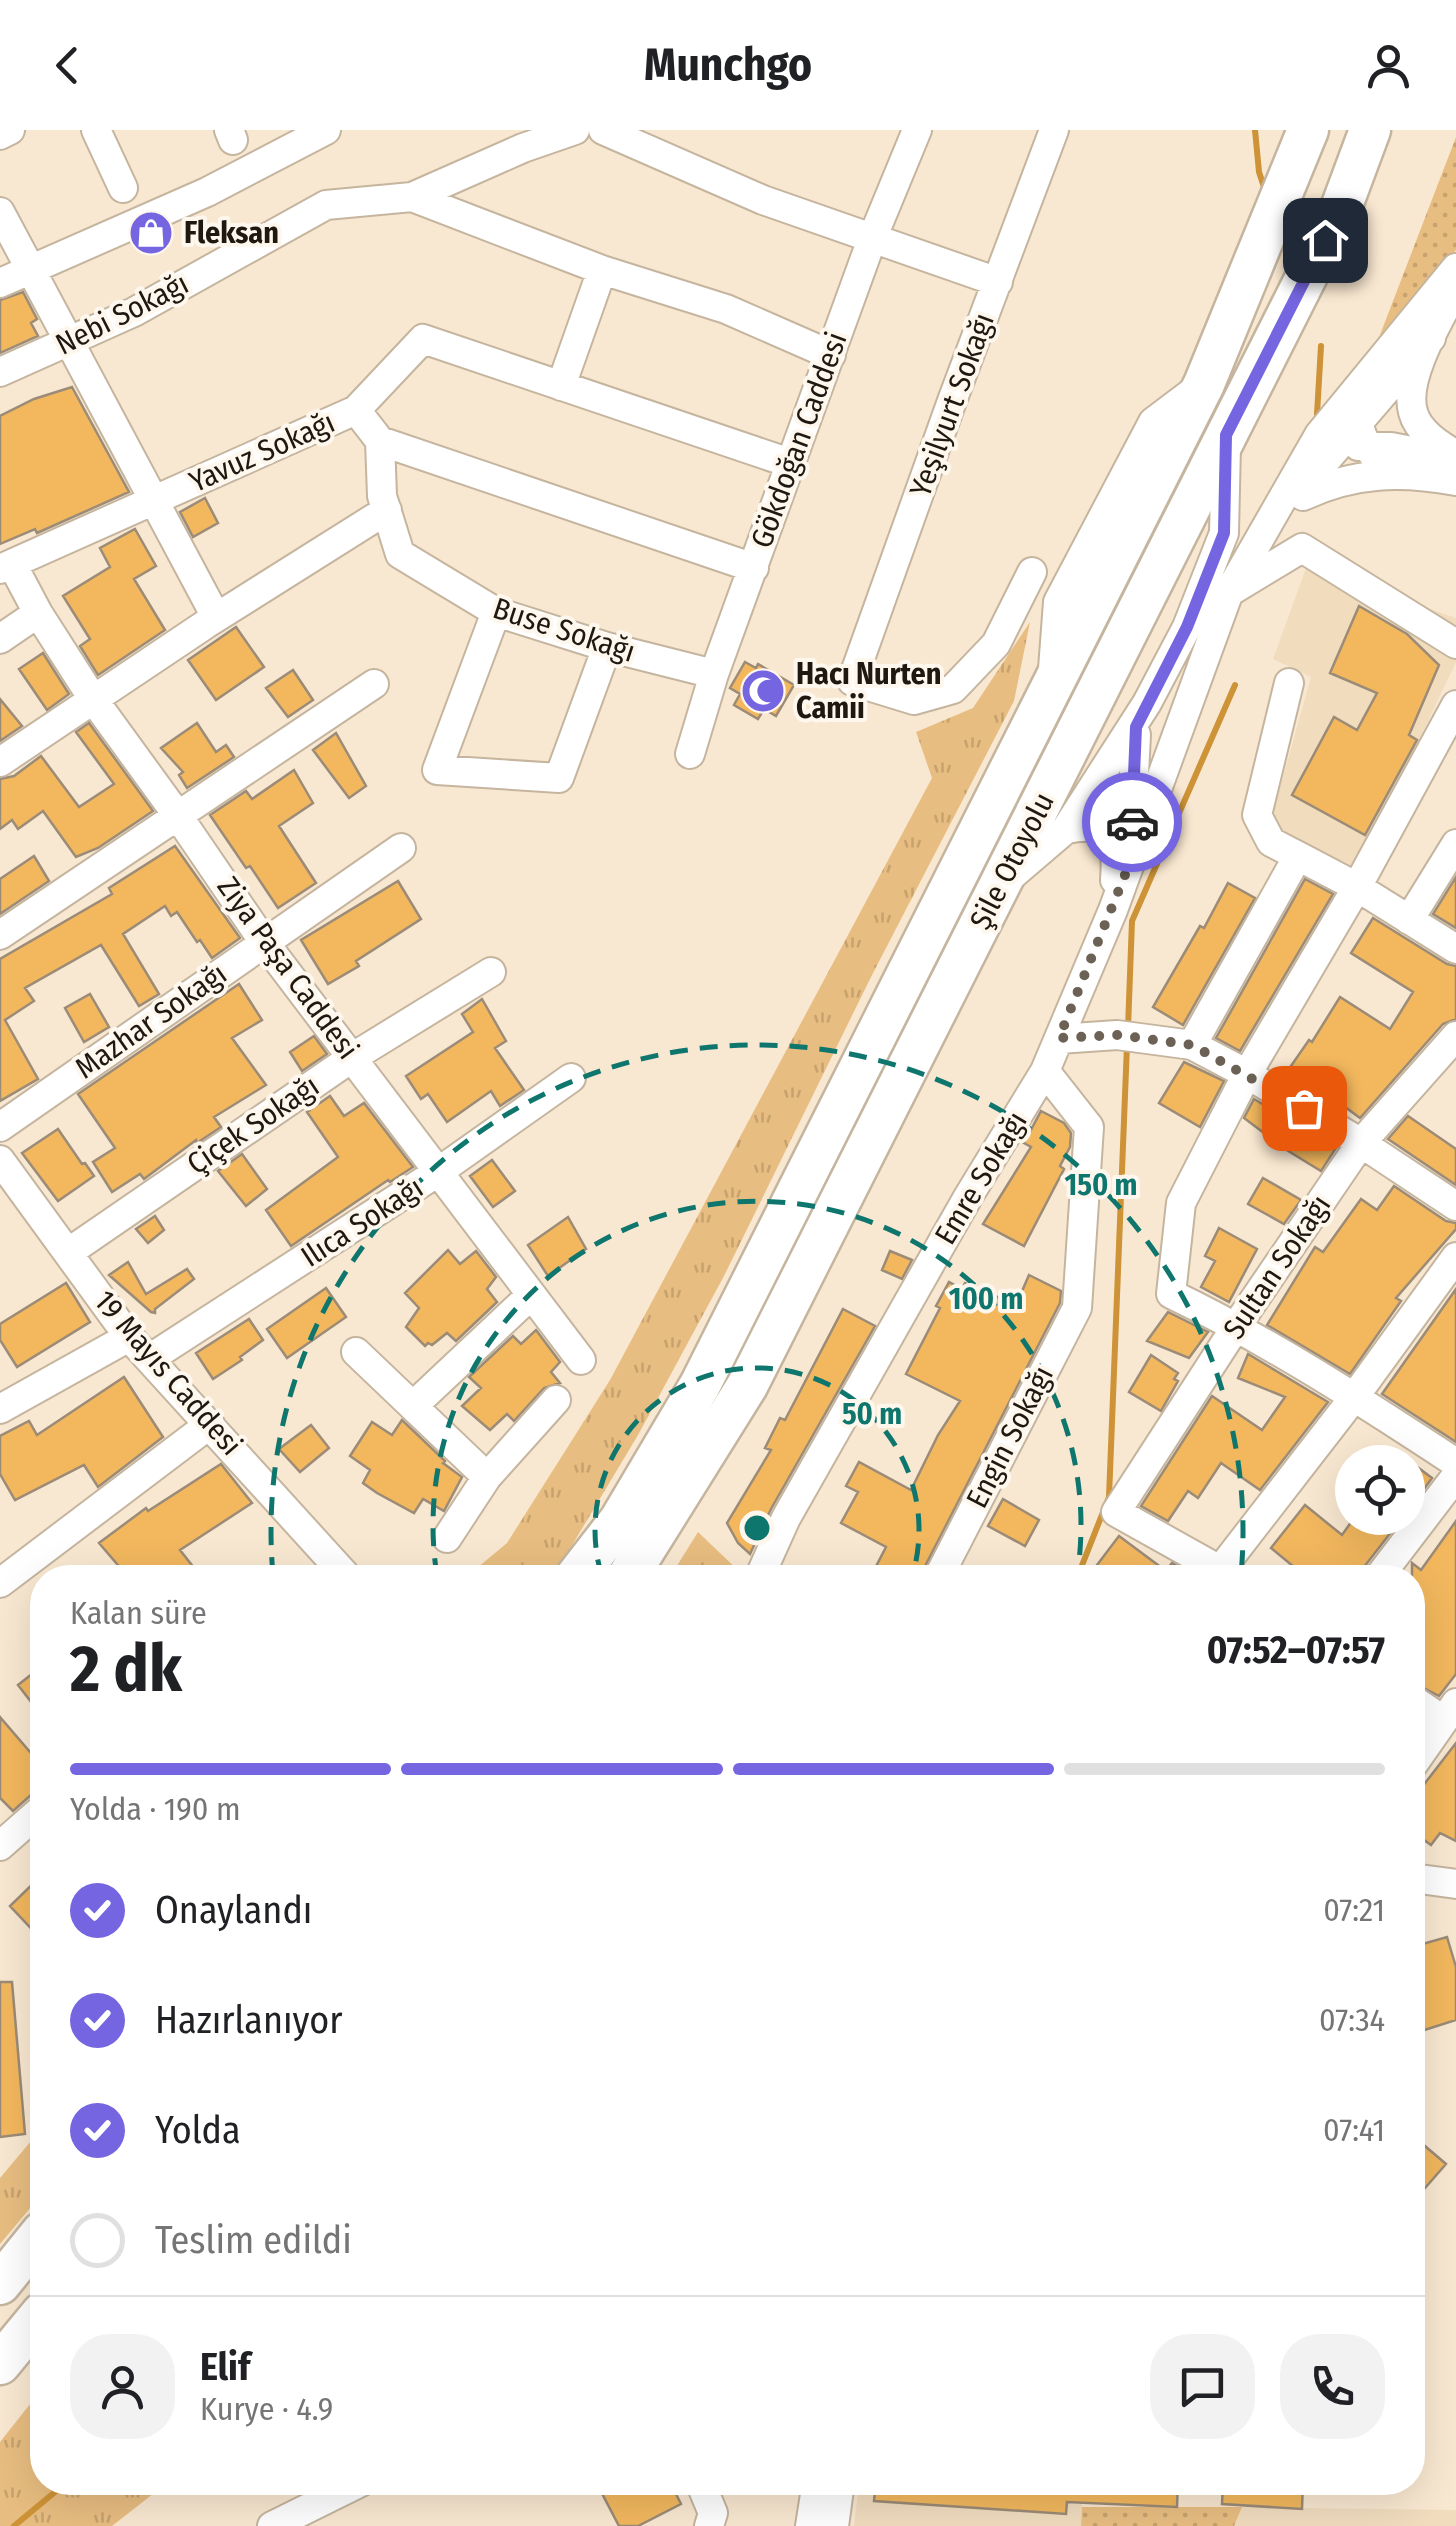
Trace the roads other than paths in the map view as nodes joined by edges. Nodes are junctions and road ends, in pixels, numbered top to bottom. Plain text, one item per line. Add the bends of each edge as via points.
1 (10, 130) edge
2 (96, 130) edge
3 (326, 130) edge
4 (575, 130) edge
5 (603, 130) edge
6 (917, 130) edge
7 (1054, 130) edge
8 (1308, 130) edge
9 (1370, 130) edge
10 (0, 134) edge
11 (518, 139) edge
12 (123, 188) dead end
13 (412, 198) junction
14 (0, 212) edge
15 (872, 239) junction
16 (1456, 268) edge
17 (30, 269) junction
18 (602, 270) junction
19 (998, 282) junction
20 (0, 283) edge
21 (1456, 288) edge
22 (1401, 335) junction
23 (1431, 338) junction
24 (69, 342) junction
25 (830, 355) junction
26 (0, 372) edge
27 (561, 386) junction
28 (356, 410) junction
29 (1226, 435) junction
30 (1362, 435) junction
31 (380, 441) junction
32 (1327, 442) junction
33 (1456, 458) edge
34 (790, 463) junction
35 (1388, 474) junction
36 (1456, 481) edge
37 (1303, 496) junction
38 (154, 500) junction
39 (387, 510) junction
40 (6, 566) edge
41 (754, 568) junction
42 (1032, 572) dead end
43 (1229, 592) junction
44 (38, 612) junction
45 (496, 612) junction
46 (216, 617) junction
47 (0, 639) edge
48 (1456, 644) edge
49 (608, 647) junction
50 (714, 674) junction
51 (1289, 682) dead end
52 (374, 684) dead end
53 (93, 699) junction
54 (1146, 703) junction
55 (1456, 706) edge
56 (1188, 707) junction
57 (1136, 734) junction
58 (690, 754) dead end
59 (0, 762) edge
60 (178, 816) junction
61 (1066, 829) junction
62 (1456, 844) edge
63 (401, 848) dead end
64 (1298, 856) junction
65 (1129, 865) junction
66 (999, 886) junction
67 (1357, 887) junction
68 (1113, 910) junction
69 (1410, 920) junction
70 (0, 935) edge
71 (264, 942) junction
72 (1456, 949) edge
73 (491, 972) dead end
74 (1456, 1036) edge
75 (1059, 1038) junction
76 (1192, 1045) junction
77 (353, 1056) junction
78 (1045, 1071) junction
79 (1247, 1074) junction
80 (570, 1078) dead end
81 (0, 1126) edge
82 (1361, 1143) junction
83 (0, 1160) edge
84 (438, 1172) junction
85 (11, 1193) edge
86 (1456, 1206) edge
87 (69, 1252) junction
88 (1456, 1257) edge
89 (531, 1295) junction
90 (1236, 1326) junction
91 (129, 1337) junction
92 (356, 1352) dead end
93 (149, 1358) junction
94 (581, 1360) dead end
95 (1354, 1396) junction
96 (556, 1400) dead end
97 (413, 1406) junction
98 (0, 1409) edge
99 (210, 1424) junction
100 (1456, 1463) edge
101 (1456, 1476) edge
102 (487, 1477) junction
103 (447, 1538) dead end
104 (326, 1565) edge
105 (585, 1565) edge
106 (635, 1565) edge
107 (766, 1565) edge
108 (945, 1565) edge
109 (1206, 1565) edge
110 (1230, 1565) edge
111 (1388, 1565) edge
112 (0, 1583) edge
113 (1425, 1703) edge
114 (1450, 1712) edge
115 (1425, 1748) edge
116 (30, 1820) edge
117 (0, 1846) edge
118 (1425, 1880) edge
119 (1456, 1884) edge
120 (30, 2247) edge
121 (0, 2284) edge
122 (335, 2495) edge
123 (705, 2495) edge
124 (815, 2495) edge
125 (838, 2495) edge
126 (272, 2526) edge
127 (709, 2526) edge
128 (810, 2526) edge
129 (834, 2526) edge

1 - 10 street
2 - 12 street
3 - 17 street via 190,200
4 - 11 street, Nebi Sokağı
5 - 15 street
6 - 15 street, Gökdoğan Caddesi
7 - 19 street, Yeşilyurt Sokağı
8 - 105 highway, Şile Otoyolu via 1204,384 700,1385 620,1520
9 - 29 highway, Şile Otoyolu via 1341,208
11 - 13 street, Nebi Sokağı
13 - 18 street
13 - 24 street, Nebi Sokağı via 326,204
14 - 17 street
15 - 19 street
15 - 25 street, Gökdoğan Caddesi
16 - 22 street
17 - 20 street
17 - 24 street
18 - 25 street via 726,308
18 - 27 street
19 - 42 street, Yeşilyurt Sokağı via 852,682 914,700 953,689 996,644
21 - 23 street
22 - 30 street via 1398,353 1358,402
22 - 32 street
23 - 30 street
23 - 33 street via 1411,390 1413,414
24 - 26 street, Nebi Sokağı
24 - 38 street
25 - 34 street, Gökdoğan Caddesi
27 - 28 street, Yavuz Sokağı via 422,339
27 - 34 street, Yavuz Sokağı
28 - 31 street
28 - 38 street, Yavuz Sokağı
29 - 54 street via 1224,533 1187,627
29 - 66 highway, Şile Otoyolu
30 - 32 street
30 - 33 street
30 - 35 street
31 - 39 street, Buse Sokağı
31 - 41 street
32 - 37 street
32 - 43 street, Emre Sokağı via 1304,460
34 - 41 street, Gökdoğan Caddesi
35 - 36 street
35 - 37 street via 1330,483
37 - 43 street via 1266,556
38 - 40 street, Yavuz Sokağı
38 - 46 street
39 - 45 street, Buse Sokağı via 400,554
39 - 46 street
40 - 44 street, Ziya Paşa Caddesi
41 - 50 street, Gökdoğan Caddesi
43 - 48 street via 1302,548
43 - 56 street, Emre Sokağı
44 - 47 street
44 - 53 street, Ziya Paşa Caddesi
45 - 49 street, Buse Sokağı
45 - 49 street via 437,770 558,778
46 - 53 street
49 - 50 street, Buse Sokağı
50 - 58 street, Gökdoğan Caddesi
51 - 64 street via 1257,815 1271,842
52 - 60 street
53 - 59 street
53 - 60 street, Ziya Paşa Caddesi
54 - 57 street
54 - 61 street
55 - 67 street
56 - 57 street via 1160,744 1140,745
56 - 65 street, Emre Sokağı
57 - 65 street
60 - 70 street
60 - 71 street, Ziya Paşa Caddesi
61 - 66 street
61 - 68 street via 1097,826 1117,848
62 - 69 street
63 - 71 street, Mazhar Sokağı
64 - 67 street
64 - 76 street
65 - 68 street, Emre Sokağı
66 - 106 highway, Şile Otoyolu via 746,1386
67 - 69 street
67 - 79 street
68 - 75 street, Emre Sokağı
69 - 72 street
71 - 77 street, Ziya Paşa Caddesi
71 - 81 street, Mazhar Sokağı
73 - 77 street, Çiçek Sokağı
74 - 82 street, Sultan Sokağı
75 - 76 street via 1130,1036
75 - 78 street, Emre Sokağı
76 - 79 street
77 - 84 street, Ziya Paşa Caddesi
77 - 87 street, Çiçek Sokağı
78 - 107 street, Emre Sokağı via 786,1518
78 - 108 street, Engin Sokağı via 1089,1127 1077,1308
79 - 82 street
79 - 90 street via 1180,1203 1171,1294
80 - 84 street, Ilıca Sokağı
82 - 86 street
82 - 90 street, Sultan Sokağı
83 - 85 street, 19 Mayıs Caddesi
84 - 89 street, Ziya Paşa Caddesi
84 - 93 street, Ilıca Sokağı
85 - 87 street, 19 Mayıs Caddesi
87 - 91 street, 19 Mayıs Caddesi
88 - 95 street
89 - 94 street, Ziya Paşa Caddesi
89 - 97 street
90 - 95 street
90 - 109 street, Sultan Sokağı via 1116,1512
91 - 93 street, 19 Mayıs Caddesi
91 - 98 street
92 - 97 street
93 - 99 street, 19 Mayıs Caddesi
95 - 100 street
95 - 110 street
96 - 102 street
97 - 102 street
99 - 104 street, 19 Mayıs Caddesi
99 - 112 street
101 - 111 street
102 - 103 street
113 - 114 street
114 - 115 street
116 - 117 street
118 - 119 street
120 - 121 highway
122 - 126 street
123 - 127 street via 713,2513
124 - 128 street
125 - 129 street

